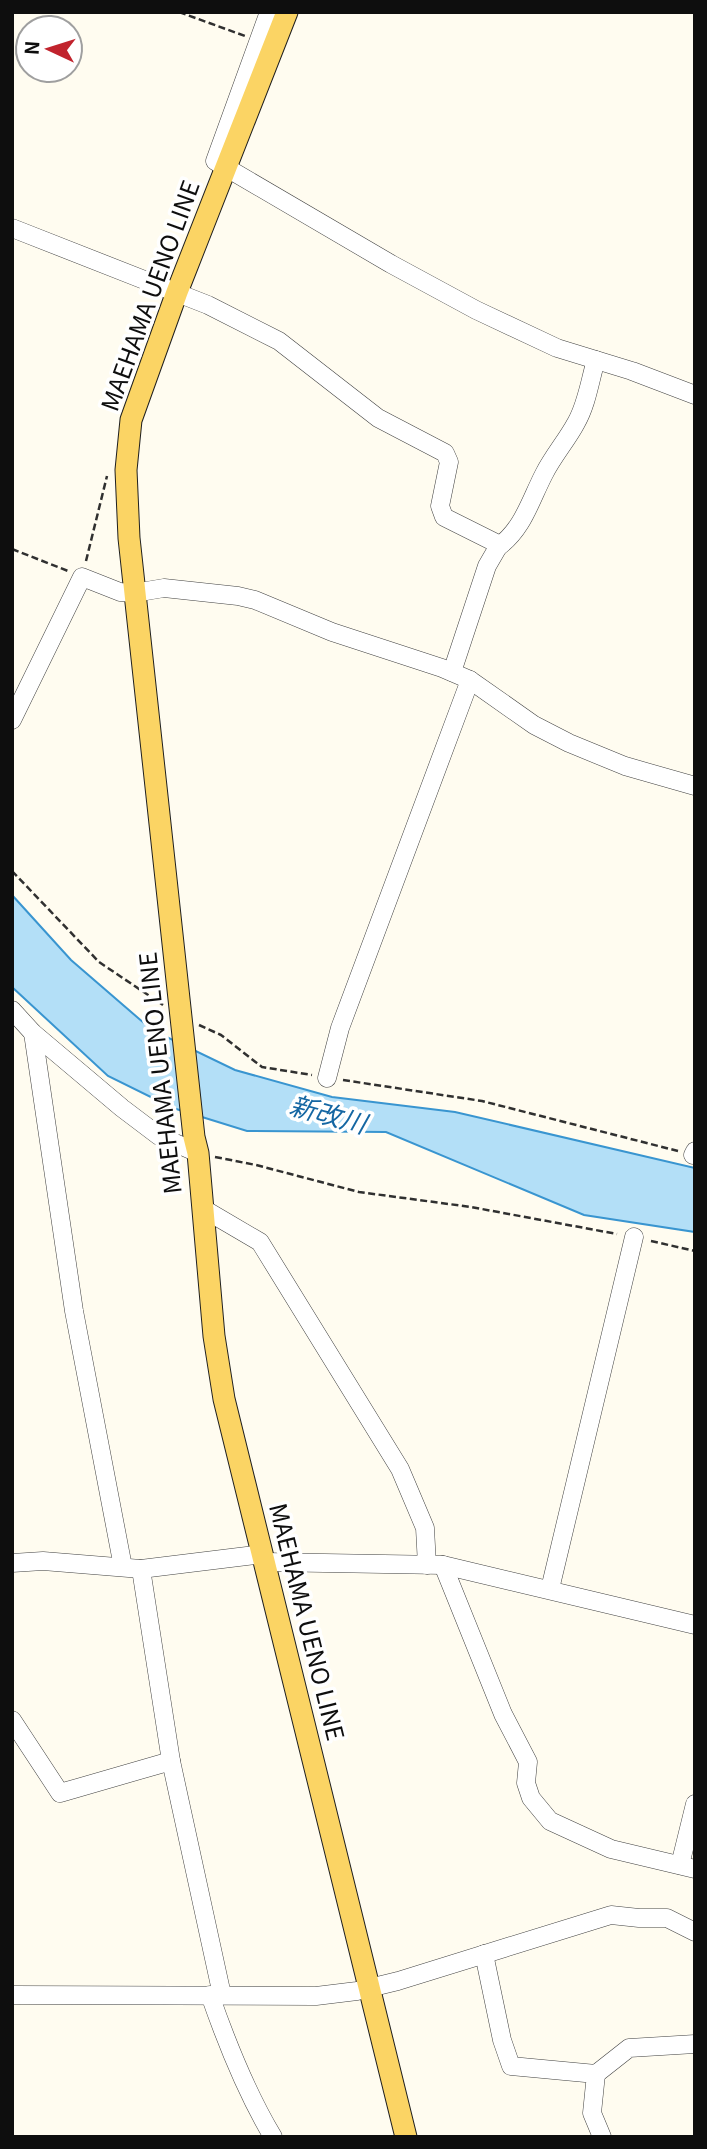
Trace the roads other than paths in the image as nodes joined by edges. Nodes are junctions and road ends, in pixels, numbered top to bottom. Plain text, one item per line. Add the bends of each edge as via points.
1 (269, 12) edge
2 (287, 12) edge
3 (226, 169) junction
4 (12, 228) edge
5 (177, 292) junction
6 (596, 360) junction
7 (695, 395) edge
8 (498, 547) junction
9 (134, 593) junction
10 (452, 672) junction
11 (470, 680) junction
12 (12, 720) edge
13 (695, 786) edge
14 (12, 1010) edge
15 (33, 1033) junction
16 (327, 1078) dead end
17 (196, 1145) junction
18 (202, 1208) junction
19 (634, 1237) road end
20 (264, 1558) junction
21 (12, 1563) edge
22 (435, 1565) junction
23 (132, 1568) junction
24 (550, 1589) junction
25 (695, 1625) edge
26 (12, 1720) edge
27 (172, 1761) junction
28 (695, 1804) edge
29 (687, 1867) edge
30 (695, 1932) edge
31 (484, 1954) junction
32 (368, 1990) junction
33 (12, 1994) edge
34 (216, 1995) junction
35 (695, 2044) edge
36 (596, 2074) junction
37 (273, 2137) edge
38 (406, 2137) edge
39 (602, 2137) edge

1 - 3 street via 215,161
2 - 3 main road, MAEHAMA UENO LINE
3 - 5 main road, MAEHAMA UENO LINE
3 - 6 street via 476,310 558,348
4 - 5 street
5 - 8 street via 279,341 377,418 445,453 449,462 440,506 444,517
5 - 9 main road, MAEHAMA UENO LINE via 131,420 126,470
6 - 7 street
6 - 8 street via 581,414 545,471 512,537
8 - 10 street via 487,566
9 - 10 street via 164,588 246,598
9 - 12 street via 82,577
9 - 17 main road, MAEHAMA UENO LINE
10 - 11 street
11 - 13 street via 534,725 569,743 625,766
11 - 16 street via 341,1028
14 - 15 street
15 - 17 street via 159,1136
15 - 23 street via 74,1311
17 - 18 main road, MAEHAMA UENO LINE
18 - 20 main road, MAEHAMA UENO LINE via 224,1399
18 - 22 street via 260,1242 400,1469
19 - 24 street
20 - 22 street
20 - 23 street
20 - 32 main road, MAEHAMA UENO LINE
21 - 23 street
22 - 24 street
22 - 29 street via 528,1762 526,1783 531,1798 550,1821 611,1849
23 - 27 street
24 - 25 street
26 - 27 street via 60,1793
27 - 34 street
28 - 29 street
30 - 31 street via 667,1918 611,1915
31 - 32 street
31 - 36 street via 511,2066
32 - 34 street via 316,1996
32 - 38 main road, MAEHAMA UENO LINE
33 - 34 street
34 - 37 street via 228,2046
35 - 36 street via 629,2048
36 - 39 street via 592,2113

